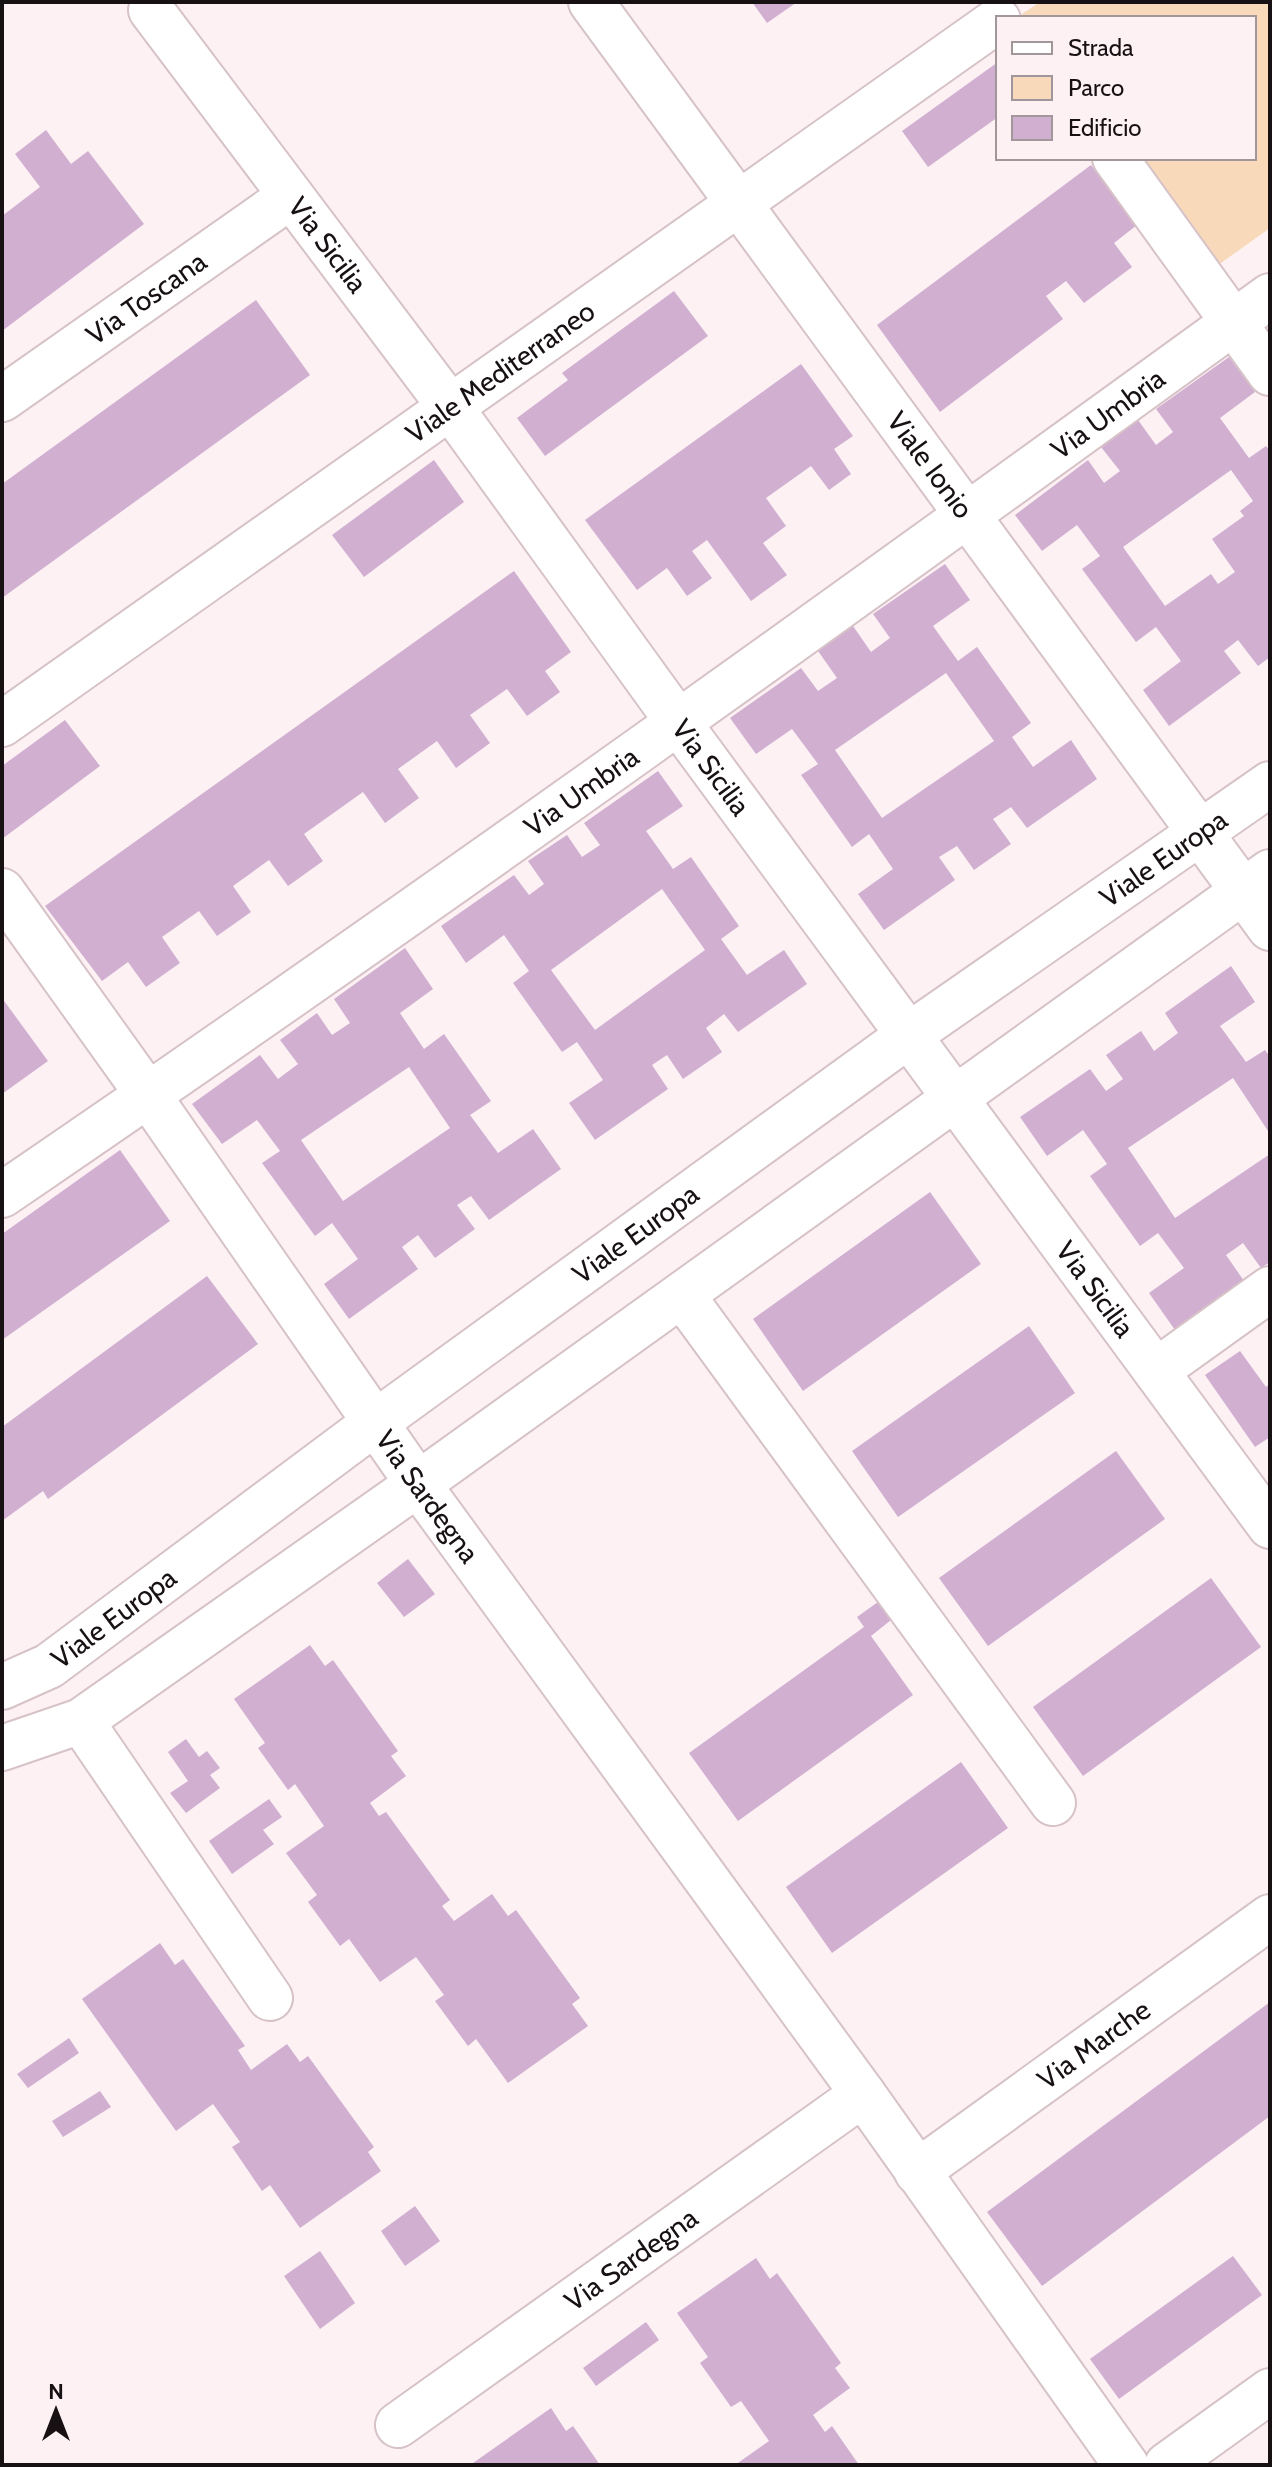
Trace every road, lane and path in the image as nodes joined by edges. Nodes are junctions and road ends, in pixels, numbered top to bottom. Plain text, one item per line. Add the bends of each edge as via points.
1 (591, 2) edge
2 (151, 10) dead end
3 (996, 23) edge
4 (1116, 160) edge
5 (291, 196) junction
6 (738, 204) junction
7 (1270, 296) edge
8 (1233, 322) junction
9 (1270, 373) edge
10 (2, 399) edge
11 (451, 408) junction
12 (966, 516) junction
13 (678, 722) junction
14 (2, 724) edge
15 (1270, 784) edge
16 (1200, 833) junction
17 (1257, 882) edge
18 (2, 891) edge
19 (1270, 928) edge
20 (909, 1035) junction
21 (148, 1095) junction
22 (955, 1100) junction
23 (2, 1195) edge
24 (1270, 1289) edge
25 (682, 1295) junction
26 (1156, 1371) junction
27 (376, 1422) junction
28 (418, 1484) junction
29 (1270, 1526) edge
30 (2, 1687) edge
31 (81, 1721) junction
32 (2, 1748) edge
33 (1053, 1803) dead end
34 (1270, 1917) edge
35 (270, 1998) dead end
36 (863, 2094) junction
37 (917, 2172) junction
38 (1270, 2391) edge
39 (398, 2425) dead end
40 (1126, 2465) edge
41 (1167, 2465) edge

1 - 6 street, Viale Ionio
2 - 5 street, Via Sicilia
3 - 6 street, Viale Mediterraneo
4 - 8 street
5 - 10 street, Via Toscana
5 - 11 street, Via Sicilia
6 - 11 street, Viale Mediterraneo
6 - 12 street, Viale Ionio
7 - 8 street, Via Umbria
8 - 9 street
8 - 12 street, Via Umbria
11 - 13 street, Via Sicilia
11 - 14 street, Viale Mediterraneo
12 - 13 street, Via Umbria
12 - 16 street, Viale Ionio
13 - 20 street, Via Sicilia
13 - 21 street, Via Umbria
15 - 16 street, Viale Europa
16 - 17 street, Viale Ionio
16 - 20 street, Viale Europa
17 - 19 street, Viale Ionio
17 - 22 street
18 - 21 street, Via Sardegna
20 - 22 street, Via Sicilia
20 - 27 street, Viale Europa
21 - 23 street, Via Umbria
21 - 27 street, Via Sardegna
22 - 25 street
22 - 26 street, Via Sicilia
24 - 26 street
25 - 28 street
25 - 33 street
26 - 29 street, Via Sicilia
27 - 28 street, Via Sardegna
27 - 30 street, Viale Europa via 49,1666
28 - 31 street
28 - 36 street, Via Sardegna
31 - 32 street
31 - 35 street
34 - 37 street, Via Marche
36 - 37 street, Via Sardegna
36 - 39 street, Via Sardegna
37 - 40 street, Via Sardegna
38 - 41 street

